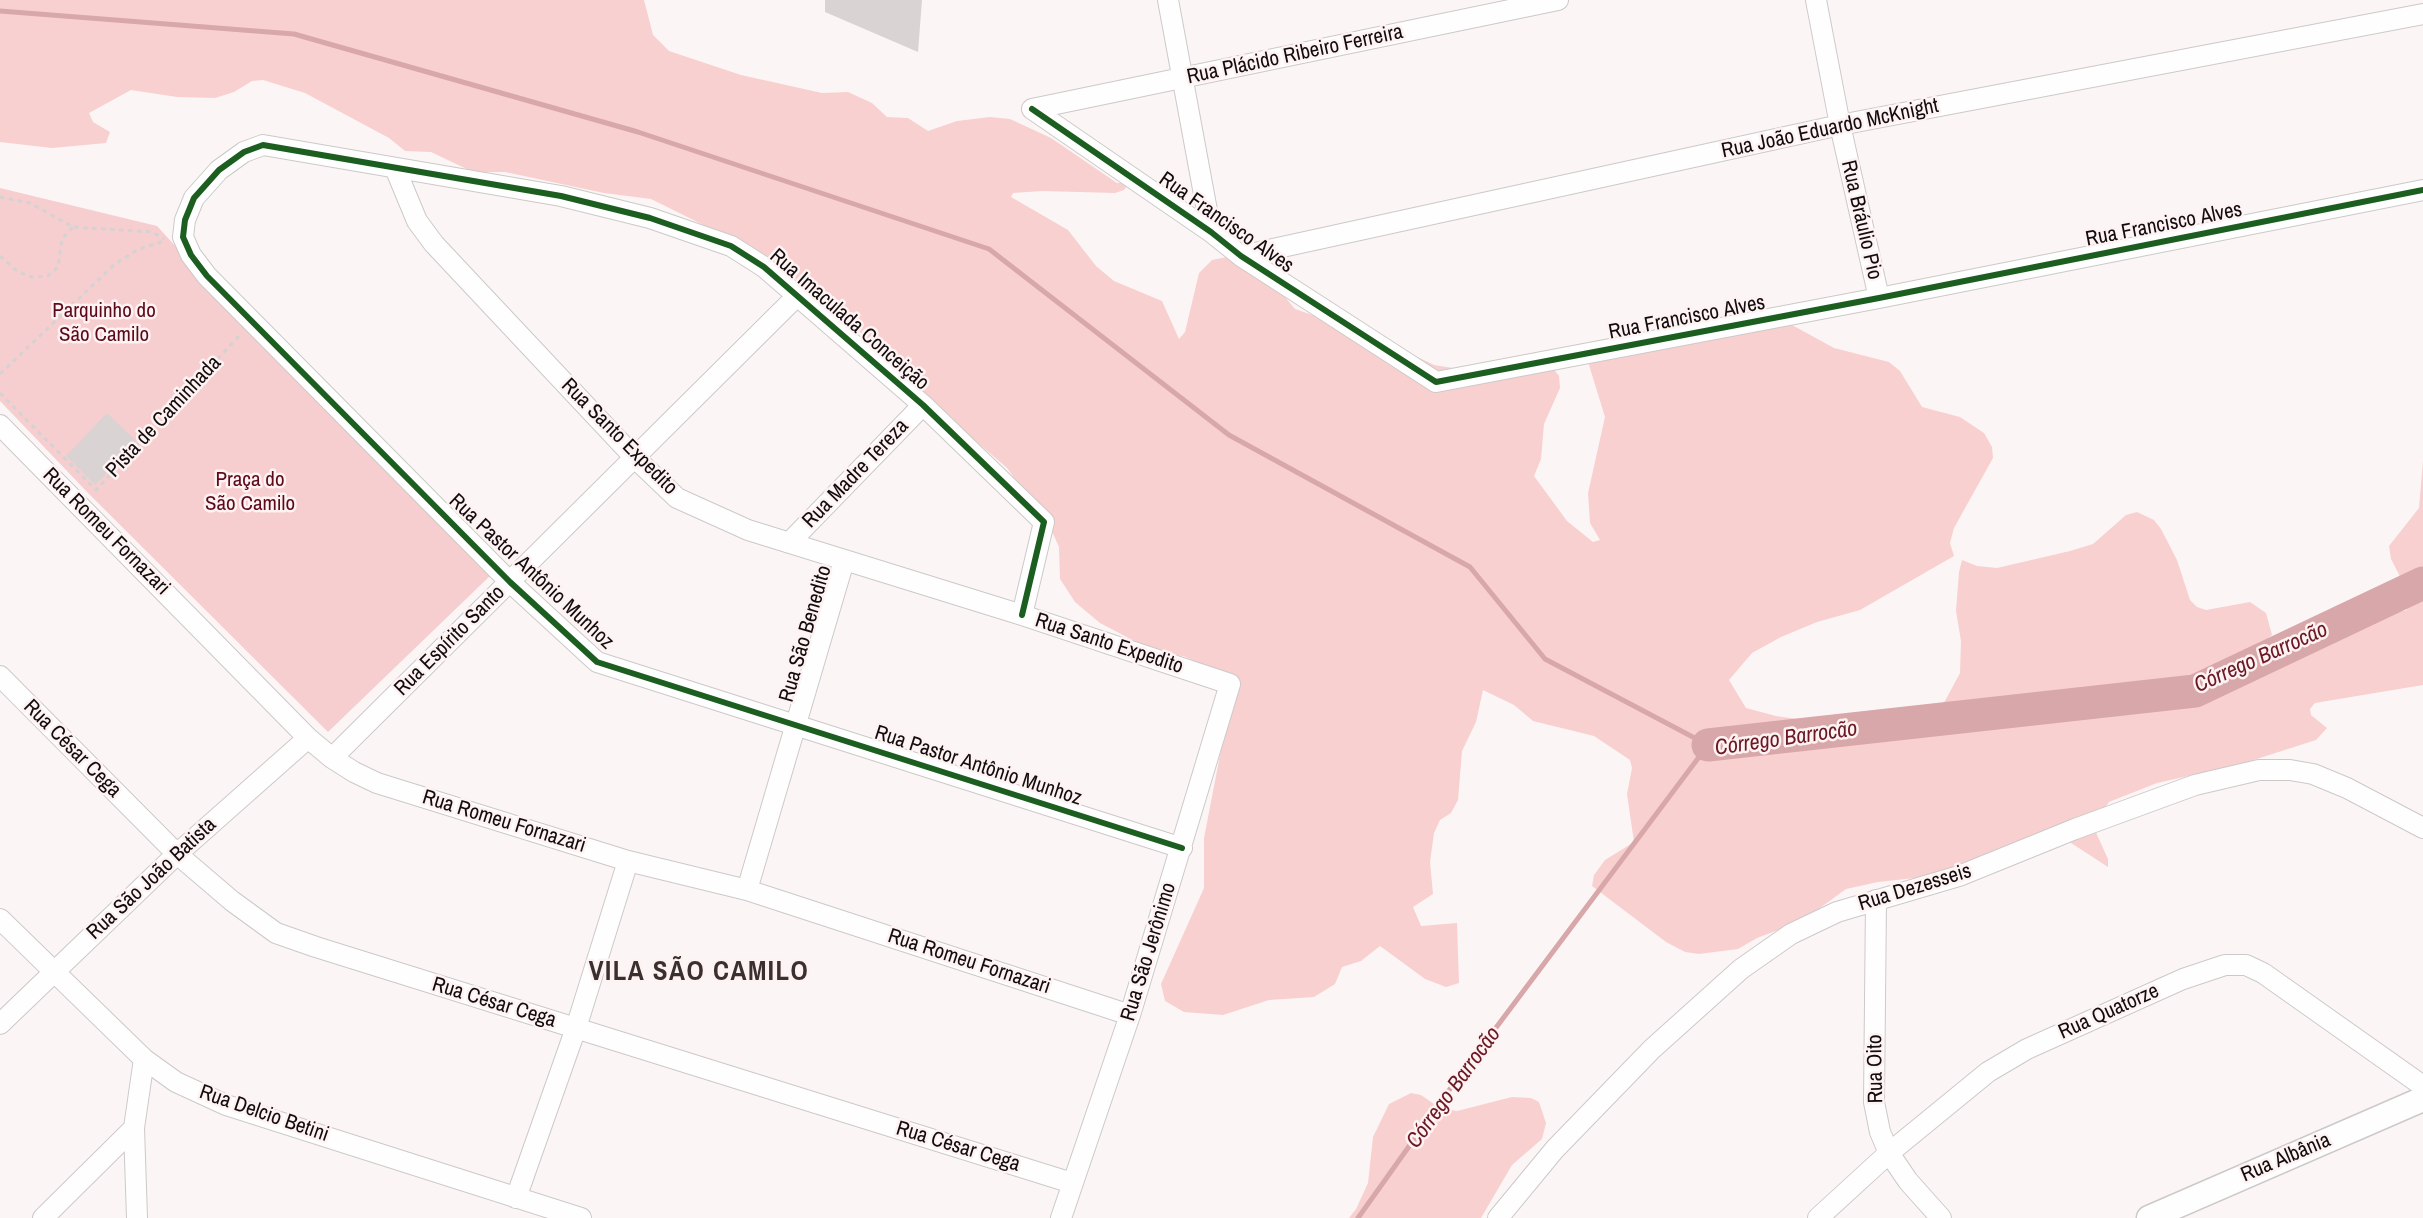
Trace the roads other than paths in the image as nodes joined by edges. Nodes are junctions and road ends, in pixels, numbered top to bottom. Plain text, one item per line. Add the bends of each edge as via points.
1 (1168, 0) edge
2 (1558, 0) edge
3 (1816, 0) edge
4 (2423, 14) edge
5 (1183, 79) junction
6 (1032, 109) joint
7 (1840, 125) junction
8 (396, 168) junction
9 (2423, 190) edge
10 (1210, 232) junction
11 (1240, 256) junction
12 (797, 296) junction
13 (1879, 298) junction
14 (922, 405) junction
15 (0, 425) edge
16 (636, 458) junction
17 (789, 543) junction
18 (844, 561) junction
19 (510, 582) junction
20 (1022, 615) junction
21 (0, 676) edge
22 (1230, 684) joint
23 (796, 726) junction
24 (308, 738) junction
25 (332, 758) junction
26 (2423, 828) edge
27 (1182, 848) junction
28 (177, 854) junction
29 (628, 861) junction
30 (747, 890) junction
31 (1876, 900) junction
32 (0, 919) edge
33 (53, 972) junction
34 (1130, 1015) junction
35 (0, 1024) edge
36 (576, 1028) junction
37 (144, 1059) junction
38 (2423, 1086) edge
39 (2423, 1100) edge
40 (134, 1128) junction
41 (1889, 1153) junction
42 (1072, 1183) junction
43 (516, 1198) junction
44 (43, 1218) edge
45 (137, 1218) edge
46 (581, 1218) edge
47 (1061, 1218) edge
48 (1498, 1218) edge
49 (1818, 1218) edge
50 (1941, 1218) edge
51 (2149, 1218) edge

1 - 5 street
2 - 5 street, Rua Plácido Ribeiro Ferreira
3 - 7 street, Rua Bráulio Pio
4 - 7 street, Rua João Eduardo McKnight
5 - 6 street, Rua Plácido Ribeiro Ferreira
5 - 10 street
6 - 10 street, Rua Francisco Alves
7 - 11 street, Rua João Eduardo McKnight
7 - 13 street, Rua Bráulio Pio
8 - 12 street, Rua Imaculada Conceição via 561,196 650,218 731,246 764,267
8 - 16 street, Rua Santo Expedito via 417,221 434,244
8 - 19 street, Rua Pastor Antônio Munhoz via 263,145 244,152 219,170 194,198 183,237 207,276
9 - 13 street, Rua Francisco Alves
10 - 11 street, Rua Francisco Alves
11 - 13 street, Rua Francisco Alves via 1436,382
12 - 14 street, Rua Imaculada Conceição
12 - 16 street, Rua Espírito Santo
14 - 17 street, Rua Madre Tereza
14 - 20 street, Rua Imaculada Conceição via 1044,522
15 - 24 street, Rua Romeu Fornazari
16 - 17 street, Rua Santo Expedito via 677,498 748,530
16 - 19 street, Rua Espírito Santo
17 - 18 street, Rua Santo Expedito
18 - 20 street, Rua Santo Expedito
18 - 23 street, Rua São Benedito
19 - 23 street, Rua Pastor Antônio Munhoz via 597,662
19 - 25 street, Rua Espírito Santo
20 - 22 street, Rua Santo Expedito
21 - 28 street, Rua César Cega
22 - 27 street, Rua São Jerônimo
23 - 27 street, Rua Pastor Antônio Munhoz
23 - 30 street, Rua São Benedito
24 - 25 street, Rua Romeu Fornazari
24 - 28 street, Rua São João Batista
25 - 29 street, Rua Romeu Fornazari via 377,783
26 - 31 street, Rua Dezesseis via 2313,774 2259,770 2195,785 1959,876
27 - 34 street, Rua São Jerônimo
28 - 33 street, Rua São João Batista
28 - 36 street, Rua César Cega via 276,933
29 - 30 street, Rua Romeu Fornazari
29 - 36 street
30 - 34 street, Rua Romeu Fornazari
31 - 41 street, Rua Oito via 1874,1102
31 - 48 street, Rua Dezesseis via 1837,912 1791,934 1741,969 1652,1049 1555,1149
32 - 33 street, Rua Delcio Betini
33 - 35 street, Rua São João Batista
33 - 37 street, Rua Delcio Betini
34 - 42 street, Rua São Jerônimo
36 - 42 street, Rua César Cega
36 - 43 street
37 - 40 street
37 - 43 street, Rua Delcio Betini via 176,1082 226,1105
38 - 41 street, Rua Quatorze via 2263,974 2246,966 2225,965 2183,979 2026,1048 1988,1072
39 - 51 street, Rua Albânia
40 - 44 street
40 - 45 street
41 - 49 street, Rua Quatorze
41 - 50 street, Rua Oito via 1908,1182
42 - 47 street, Rua São Jerônimo
43 - 46 street, Rua Delcio Betini

